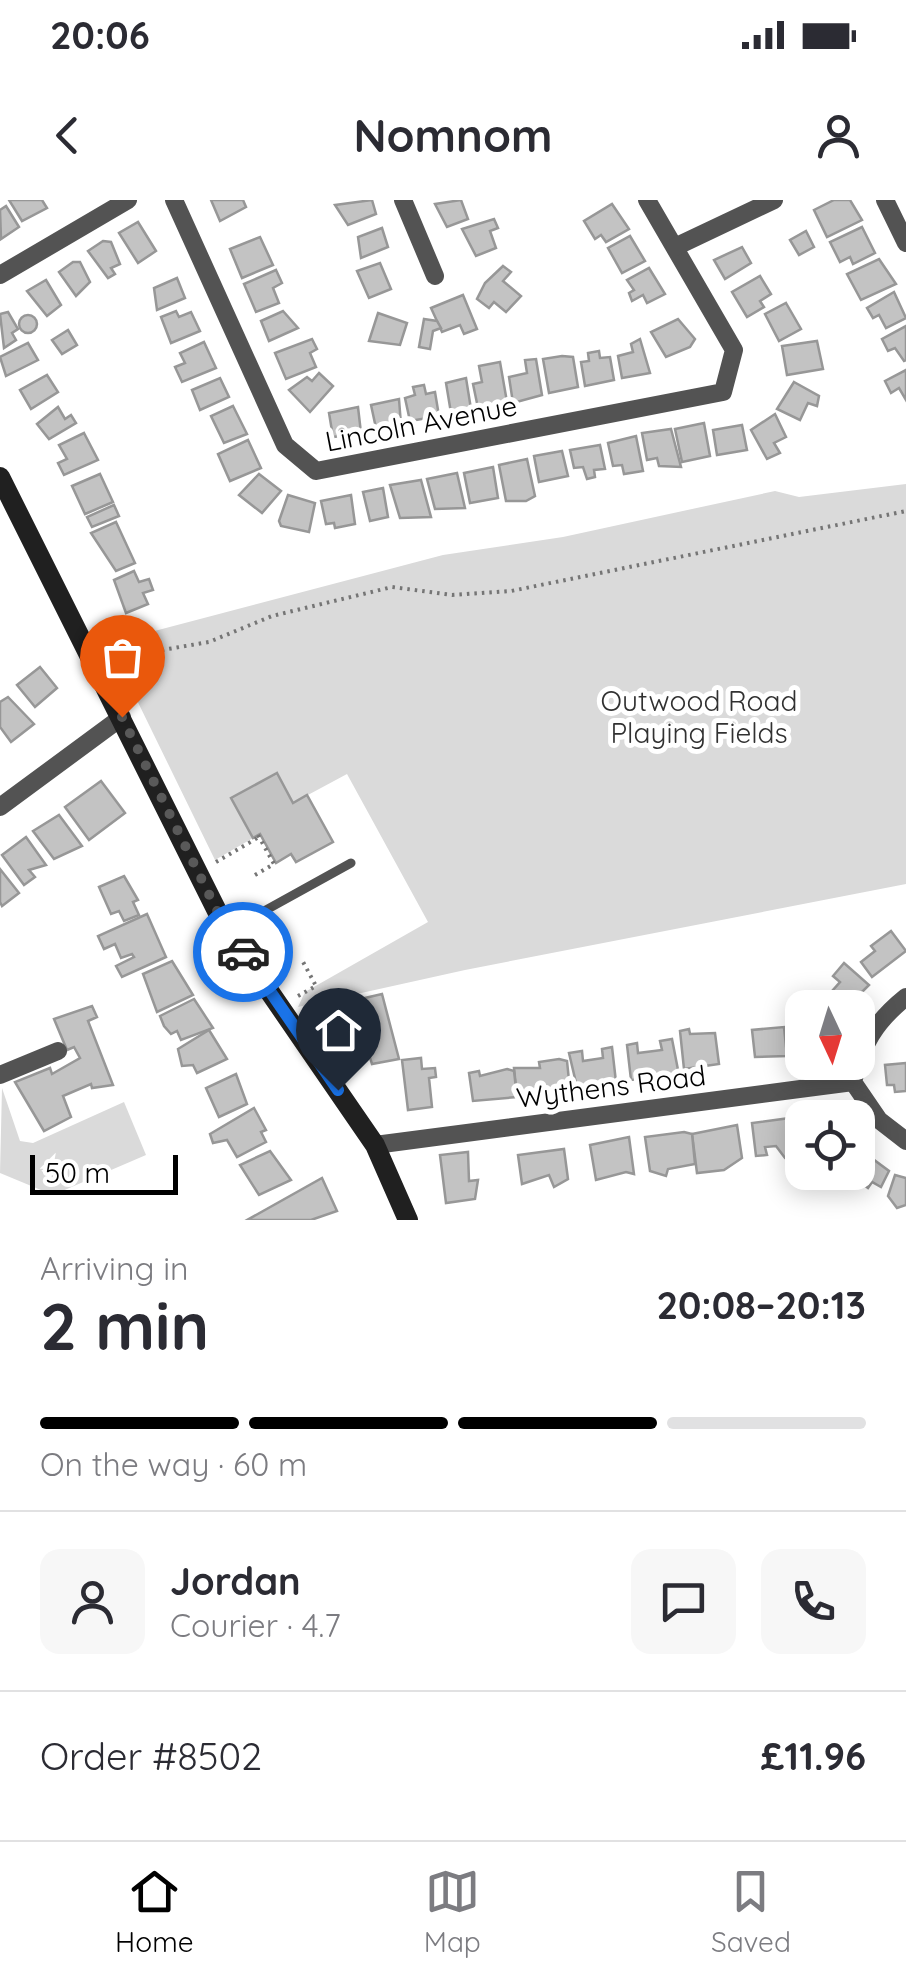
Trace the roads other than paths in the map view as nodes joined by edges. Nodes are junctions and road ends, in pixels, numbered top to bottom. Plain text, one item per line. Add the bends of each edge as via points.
1 (128, 200) edge
2 (174, 200) edge
3 (403, 200) edge
4 (648, 200) edge
5 (774, 200) edge
6 (885, 200) edge
7 (906, 242) edge
8 (674, 247) junction
9 (0, 275) edge
10 (435, 276) dead end
11 (0, 477) edge
12 (122, 717) junction
13 (0, 807) edge
14 (350, 863) dead end
15 (228, 932) junction
16 (906, 997) edge
17 (58, 1050) dead end
18 (0, 1075) edge
19 (853, 1082) junction
20 (906, 1140) edge
21 (375, 1145) junction
22 (408, 1220) edge

1 - 9 street
2 - 8 street, Lincoln Avenue via 285,445 316,472 723,392 734,350
3 - 10 street
4 - 8 street
5 - 8 street
6 - 7 street
11 - 12 street
12 - 13 street
12 - 15 street
14 - 15 lane
15 - 21 street
16 - 19 street via 882,1016 867,1040
17 - 18 street
19 - 20 street via 878,1120
19 - 21 street, Wythens Road
21 - 22 street

